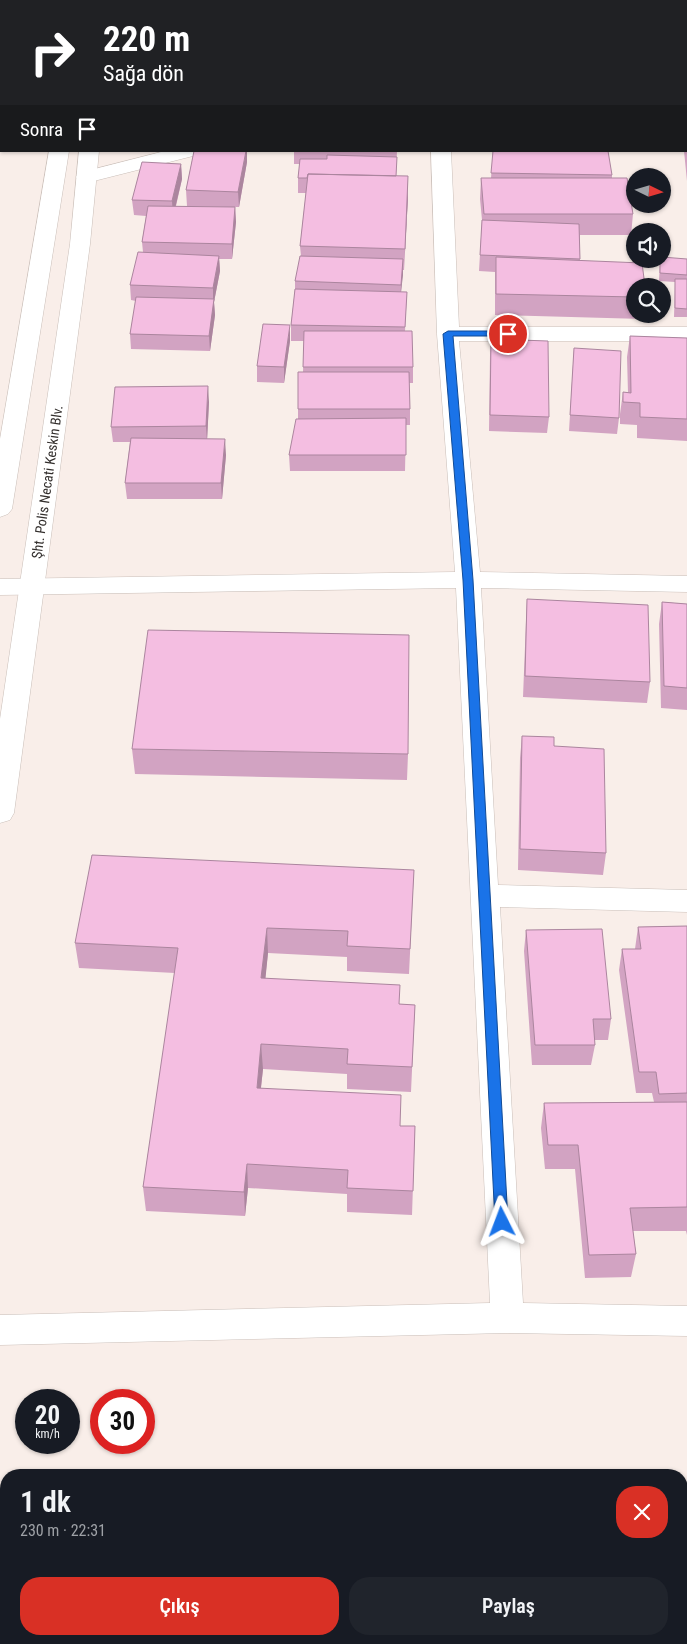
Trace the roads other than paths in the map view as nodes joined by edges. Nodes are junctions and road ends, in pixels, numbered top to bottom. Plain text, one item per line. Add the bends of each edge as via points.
1 (59, 152) edge
2 (89, 152) edge
3 (186, 152) edge
4 (441, 152) edge
5 (86, 177) junction
6 (448, 334) junction
7 (687, 334) edge
8 (0, 510) edge
9 (468, 580) junction
10 (687, 584) edge
11 (32, 586) junction
12 (0, 587) edge
13 (0, 813) edge
14 (484, 896) junction
15 (687, 901) edge
16 (507, 1318) junction
17 (687, 1321) edge
18 (0, 1330) edge

1 - 8 street
2 - 5 street, Şht. Polis Necati Keskin Blv.
3 - 5 street
4 - 6 street
5 - 11 street, Şht. Polis Necati Keskin Blv.
6 - 7 street
6 - 9 street
9 - 10 street
9 - 11 street
9 - 14 street
11 - 12 street
11 - 13 street, Şht. Polis Necati Keskin Blv.
14 - 15 street
14 - 16 street
16 - 17 street
16 - 18 street

